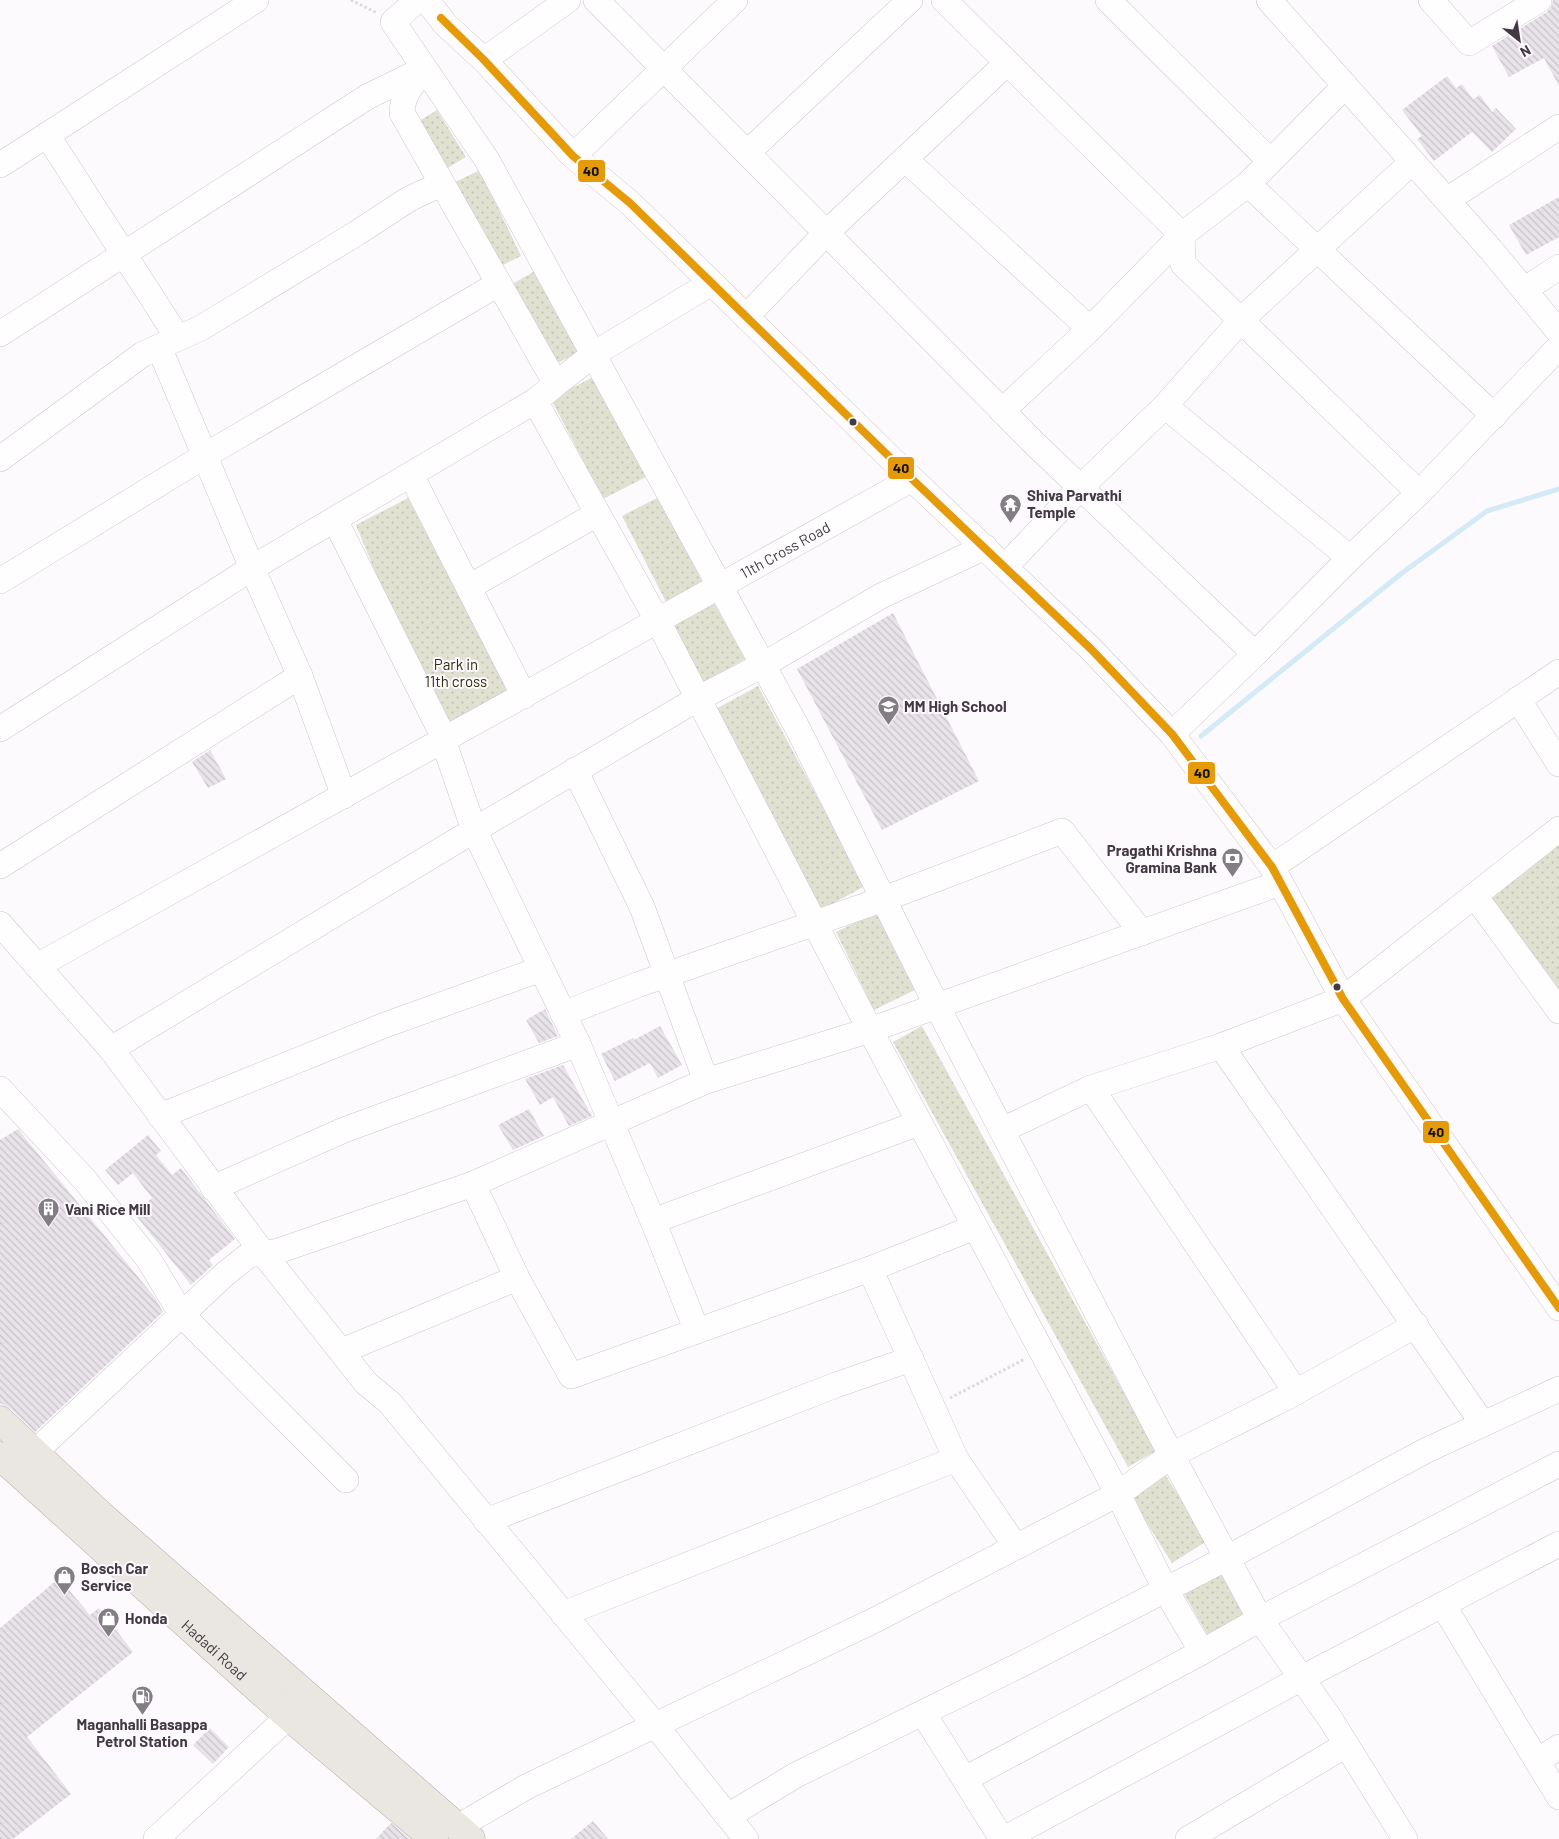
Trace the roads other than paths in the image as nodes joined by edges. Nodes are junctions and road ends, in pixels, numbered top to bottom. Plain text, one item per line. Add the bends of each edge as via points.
1 (256, 0) edge
2 (417, 0) edge
3 (426, 0) edge
4 (568, 0) edge
5 (596, 0) edge
6 (735, 0) edge
7 (910, 0) edge
8 (944, 0) edge
9 (1108, 0) edge
10 (1268, 0) edge
11 (1431, 0) edge
12 (1538, 0) edge
13 (484, 60) junction
14 (1007, 63) junction
15 (424, 68) junction
16 (664, 70) junction
17 (1345, 86) junction
18 (1559, 127) edge
19 (47, 135) junction
20 (747, 153) junction
21 (573, 156) junction
22 (905, 158) junction
23 (1270, 161) junction
24 (1412, 162) junction
25 (0, 164) edge
26 (441, 184) junction
27 (1248, 184) junction
28 (1447, 200) junction
29 (825, 234) junction
30 (1182, 235) junction
31 (1317, 248) junction
32 (124, 254) junction
33 (1559, 267) edge
34 (711, 283) junction
35 (498, 284) junction
36 (1524, 290) junction
37 (746, 317) junction
38 (1242, 319) junction
39 (1090, 329) junction
40 (1559, 332) edge
41 (0, 334) edge
42 (168, 343) junction
43 (1559, 347) edge
44 (594, 354) junction
45 (556, 384) junction
46 (535, 402) junction
47 (1165, 406) junction
48 (1002, 411) junction
49 (1494, 416) junction
50 (206, 455) junction
51 (0, 459) edge
52 (411, 475) junction
53 (912, 479) junction
54 (1080, 487) junction
55 (1418, 493) junction
56 (598, 514) junction
57 (335, 520) junction
58 (985, 547) junction
59 (1350, 558) junction
60 (1005, 566) junction
61 (252, 568) junction
62 (0, 582) edge
63 (469, 587) junction
64 (720, 587) junction
65 (658, 622) junction
66 (1255, 654) junction
67 (763, 665) junction
68 (1559, 672) edge
69 (300, 676) junction
70 (524, 696) junction
71 (699, 698) junction
72 (1518, 699) junction
73 (0, 728) edge
74 (1172, 734) junction
75 (443, 740) junction
76 (1559, 764) edge
77 (576, 770) junction
78 (344, 796) junction
79 (474, 830) junction
80 (1559, 830) edge
81 (0, 866) edge
82 (1276, 875) junction
83 (1475, 896) junction
84 (884, 900) junction
85 (0, 924) edge
86 (815, 924) junction
87 (1142, 933) junction
88 (37, 966) junction
89 (541, 969) junction
90 (668, 974) junction
91 (1344, 999) junction
92 (937, 1006) junction
93 (1559, 1011) edge
94 (563, 1014) junction
95 (870, 1030) junction
96 (578, 1044) junction
97 (1221, 1046) junction
98 (111, 1049) junction
99 (706, 1081) junction
100 (1091, 1088) junction
101 (0, 1089) edge
102 (160, 1116) junction
103 (610, 1122) junction
104 (919, 1123) junction
105 (1002, 1130) junction
106 (473, 1184) junction
107 (213, 1188) junction
108 (653, 1221) junction
109 (975, 1227) junction
110 (263, 1253) junction
111 (870, 1268) junction
112 (517, 1278) junction
113 (1556, 1298) edge
114 (182, 1315) junction
115 (1416, 1325) junction
116 (697, 1331) junction
117 (342, 1351) junction
118 (910, 1359) junction
119 (1559, 1389) edge
120 (1296, 1392) junction
121 (0, 1420) edge
122 (1483, 1424) junction
123 (1172, 1455) junction
124 (16, 1459) edge
125 (956, 1459) junction
126 (1559, 1464) edge
127 (346, 1480) dead end
128 (1118, 1494) junction
129 (486, 1521) junction
130 (1016, 1547) junction
131 (1557, 1549) edge
132 (1227, 1558) junction
133 (1165, 1589) junction
134 (1443, 1605) junction
135 (563, 1614) junction
136 (1260, 1619) junction
137 (1202, 1652) junction
138 (1302, 1678) junction
139 (309, 1698) junction
140 (923, 1713) junction
141 (288, 1716) junction
142 (655, 1725) junction
143 (1346, 1745) junction
144 (1559, 1747) edge
145 (1536, 1761) junction
146 (965, 1779) junction
147 (1559, 1797) edge
148 (728, 1816) junction
149 (454, 1835) edge
150 (156, 1839) edge
151 (746, 1839) edge
152 (1003, 1839) edge
153 (1188, 1839) edge
154 (1405, 1839) edge

1 - 19 street
2 - 15 street via 393,22
3 - 13 street via 446,25
4 - 13 street
5 - 16 street
6 - 16 street
7 - 20 street
8 - 14 street
9 - 23 street
10 - 17 street
11 - 12 street via 1469,43
13 - 21 street
14 - 22 street
14 - 30 street
15 - 26 street via 406,94 402,113
15 - 32 street via 367,97
15 - 44 street via 488,160
16 - 20 street
16 - 21 street
17 - 23 street
17 - 24 street
18 - 28 street
19 - 25 street
19 - 32 street
20 - 29 street
21 - 34 street via 630,202
22 - 29 street
22 - 39 street
23 - 27 street
24 - 28 street
24 - 31 street
26 - 35 street
26 - 42 street via 409,198 357,234 201,328
27 - 30 street
27 - 31 street
28 - 36 street
29 - 37 street
29 - 48 street
30 - 38 street via 1183,264
30 - 39 street
31 - 38 street
31 - 49 street
32 - 41 street
32 - 42 street
33 - 36 street
34 - 37 street
34 - 44 street
35 - 45 street
35 - 50 street
36 - 40 street
37 - 53 street
38 - 47 street
38 - 55 street
39 - 48 street
42 - 50 street
42 - 51 street via 143,354
43 - 49 street
44 - 45 street
44 - 64 street
45 - 46 street
46 - 52 street
46 - 56 street
47 - 54 street
47 - 59 street
48 - 54 street
49 - 55 street
50 - 61 street
50 - 62 street
52 - 57 street
52 - 63 street
53 - 58 street
53 - 64 street, 11th Cross Road
54 - 60 street
54 - 66 street
55 - 59 street
56 - 63 street
56 - 65 street
57 - 61 street
57 - 75 street
58 - 60 street
58 - 67 street via 881,596
59 - 66 street
60 - 74 street
61 - 69 street
61 - 73 street
63 - 70 street
64 - 65 street, 11th Cross Road
64 - 67 street
65 - 70 street, 11th Cross Road
65 - 71 street
66 - 74 street
67 - 71 street
67 - 84 street
68 - 72 street
69 - 78 street
69 - 81 street
70 - 75 street, 11th Cross Road
71 - 77 street
71 - 86 street
72 - 76 street
72 - 82 street
74 - 82 street
75 - 78 street, 11th Cross Road
75 - 79 street
77 - 79 street
77 - 90 street via 642,907
78 - 88 street, 11th Cross Road
79 - 89 street
79 - 98 street
80 - 83 street
82 - 87 street
82 - 91 street
83 - 91 street
83 - 93 street
84 - 86 street
84 - 87 street via 1062,831
84 - 92 street
85 - 88 street
86 - 90 street
86 - 95 street
87 - 92 street
88 - 98 street
89 - 94 street
89 - 102 street via 386,1025
90 - 94 street
90 - 99 street
91 - 97 street
91 - 113 street
92 - 95 street
92 - 105 street
94 - 96 street
95 - 99 street
95 - 104 street
96 - 103 street
96 - 107 street via 344,1130
97 - 100 street
97 - 115 street
98 - 102 street
99 - 103 street
100 - 105 street
100 - 120 street
101 - 114 street via 91,1187 149,1260
102 - 107 street
103 - 106 street
103 - 108 street
104 - 108 street
104 - 109 street
105 - 123 street
106 - 110 street via 275,1252
106 - 112 street
107 - 110 street
108 - 116 street
109 - 111 street
109 - 128 street
110 - 114 street via 249,1255
110 - 117 street
111 - 116 street
111 - 118 street
112 - 116 street via 571,1376
112 - 117 street
114 - 124 street
114 - 127 street
115 - 120 street
115 - 122 street
117 - 129 street via 366,1383 390,1403
118 - 125 street
118 - 129 street
119 - 122 street
120 - 123 street
121 - 124 main road
122 - 132 street via 1425,1451
123 - 128 street
123 - 132 street
124 - 139 main road via 102,1516
124 - 141 main road, Hadadi Road
125 - 130 street
125 - 135 street
126 - 136 street
128 - 130 street
128 - 133 street
129 - 135 street
130 - 142 street via 874,1620
131 - 134 street
132 - 133 street
132 - 136 street
133 - 137 street
133 - 140 street
134 - 138 street
134 - 145 street
135 - 142 street
136 - 137 street
136 - 138 street
137 - 146 street
138 - 143 street
138 - 152 street
139 - 141 street
139 - 149 main road
140 - 146 street
140 - 148 street via 796,1775
141 - 149 main road, Hadadi Road
141 - 150 street
142 - 148 street
142 - 149 street via 526,1787
143 - 153 street
143 - 154 street
144 - 145 street
145 - 147 street
146 - 152 street
148 - 151 street

